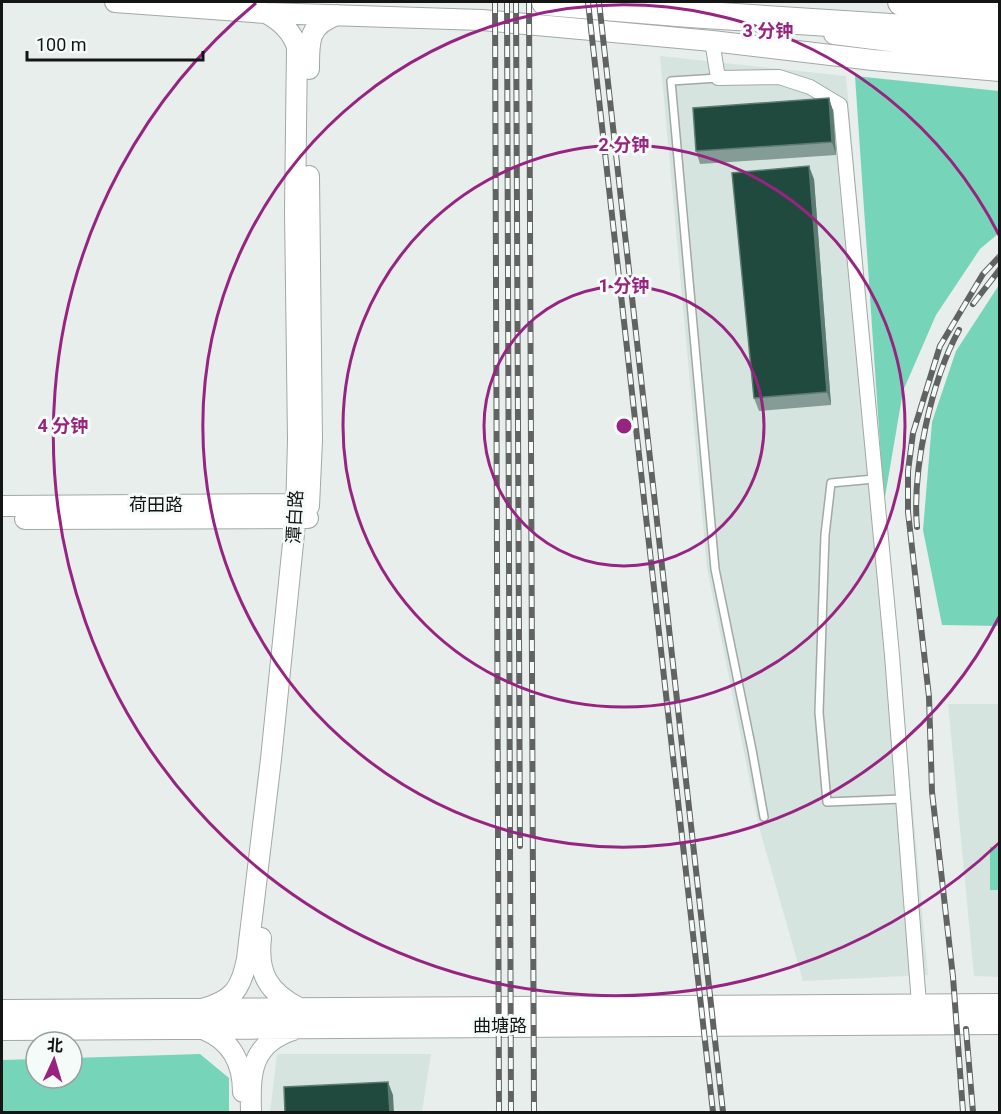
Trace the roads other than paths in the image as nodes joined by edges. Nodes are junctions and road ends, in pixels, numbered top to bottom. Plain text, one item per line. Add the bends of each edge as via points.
1 (115, 2) edge
2 (544, 2) edge
3 (902, 2) edge
4 (999, 9) edge
5 (266, 13) junction
6 (688, 14) junction
7 (337, 15) junction
8 (999, 34) edge
9 (712, 40) junction
10 (999, 55) edge
11 (999, 71) edge
12 (718, 78) junction
13 (297, 468) junction
14 (874, 479) junction
15 (2, 506) edge
16 (259, 511) junction
17 (302, 511) junction
18 (2, 519) edge
19 (292, 556) junction
20 (902, 799) junction
21 (764, 817) dead end
22 (919, 1004) junction
23 (999, 1004) edge
24 (299, 1008) junction
25 (202, 1009) junction
26 (2, 1010) edge
27 (999, 1024) edge
28 (202, 1029) junction
29 (300, 1029) junction
30 (2, 1030) edge
31 (243, 1113) edge
32 (250, 1113) edge

1 - 5 street
2 - 6 highway
3 - 4 highway
5 - 7 street
5 - 13 street, 潭白路 via 285,26 297,47
6 - 8 highway
6 - 10 street
7 - 9 street via 482,20
7 - 17 street, 潭白路 via 317,26 310,36 309,48 312,440
9 - 11 street
9 - 12 street
12 - 14 street via 779,77 810,87 840,105
12 - 21 lane via 671,81 715,569
13 - 16 street via 287,491
13 - 17 street, 潭白路
14 - 20 street
14 - 20 lane via 831,483 825,534 819,712 826,802
15 - 16 street, 荷田路
16 - 17 street, 荷田路
16 - 18 street, 荷田路
16 - 19 street via 283,531
17 - 19 street, 潭白路
17 - 24 street, 潭白路 via 260,957 261,970 268,982 285,1001
19 - 25 street, 潭白路 via 247,959 234,994
20 - 22 street
22 - 23 street, 曲塘路
22 - 24 street, 曲塘路
24 - 25 street, 曲塘路
25 - 26 street, 曲塘路
27 - 29 street, 曲塘路
28 - 29 street, 曲塘路
28 - 30 street, 曲塘路
28 - 31 street via 225,1042 236,1059 243,1080
29 - 32 street via 270,1042 255,1063 250,1079

